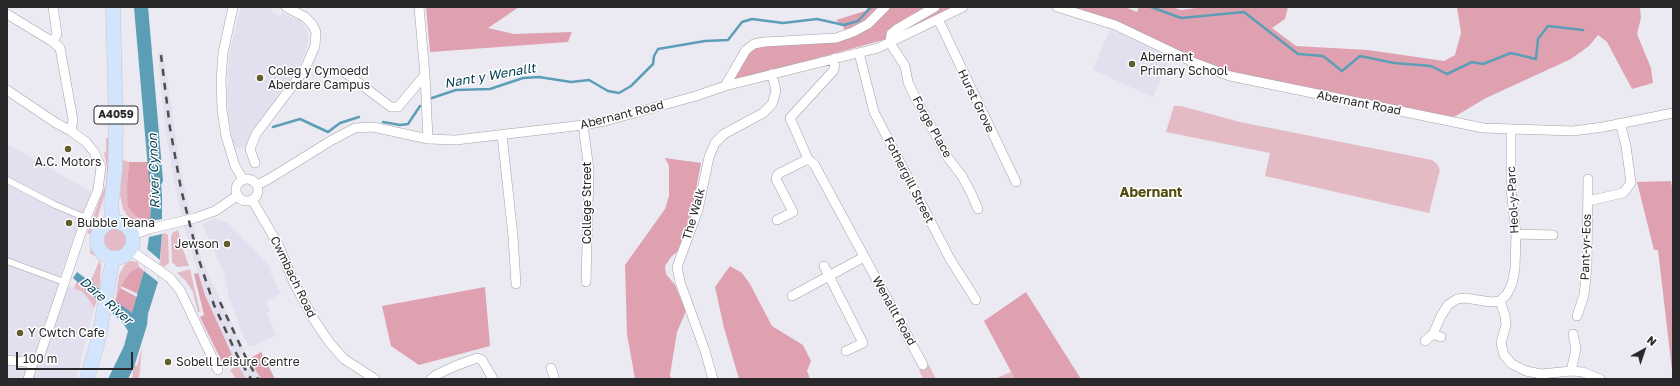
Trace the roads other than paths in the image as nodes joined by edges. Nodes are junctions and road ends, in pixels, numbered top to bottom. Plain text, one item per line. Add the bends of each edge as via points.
1 (53, 7) edge
2 (113, 7) edge
3 (233, 7) edge
4 (286, 7) edge
5 (419, 7) edge
6 (885, 7) edge
7 (935, 7) edge
8 (963, 7) edge
9 (1058, 7) edge
10 (7, 14) edge
11 (938, 19) junction
12 (53, 42) junction
13 (890, 43) junction
14 (859, 53) junction
15 (835, 58) junction
16 (343, 71) dead end
17 (772, 74) junction
18 (425, 75) junction
19 (725, 86) junction
20 (7, 90) edge
21 (1673, 113) edge
22 (1620, 123) junction
23 (583, 125) junction
24 (1511, 130) junction
25 (71, 131) junction
26 (502, 135) junction
27 (428, 139) junction
28 (808, 159) junction
29 (255, 163) dead end
30 (243, 179) junction
31 (1588, 179) dead end
32 (7, 180) edge
33 (1016, 182) dead end
34 (257, 185) junction
35 (237, 196) junction
36 (252, 200) junction
37 (1588, 201) junction
38 (978, 210) dead end
39 (86, 218) junction
40 (777, 220) dead end
41 (113, 222) junction
42 (1516, 234) junction
43 (132, 235) junction
44 (1553, 235) dead end
45 (130, 250) junction
46 (864, 257) junction
47 (113, 258) junction
48 (7, 261) edge
49 (824, 266) dead end
50 (829, 276) junction
51 (64, 282) junction
52 (586, 282) dead end
53 (516, 284) dead end
54 (792, 296) dead end
55 (976, 300) dead end
56 (1500, 301) junction
57 (1577, 316) dead end
58 (1573, 334) dead end
59 (1425, 341) dead end
60 (846, 351) dead end
61 (7, 360) edge
62 (33, 363) junction
63 (923, 365) dead end
64 (551, 368) dead end
65 (218, 370) dead end
66 (1572, 371) junction
67 (553, 378) edge
68 (28, 379) edge
69 (87, 379) edge
70 (375, 379) edge
71 (430, 379) edge
72 (493, 379) edge
73 (713, 379) edge
74 (1600, 379) edge

1 - 12 street via 57,34
2 - 41 main road, A4059 via 116,124 111,205
3 - 30 street via 223,53 222,110 235,166
4 - 29 street via 305,17 312,24 316,32 315,46 305,69 256,134 250,149
5 - 18 street
6 - 19 street via 868,24 836,38 754,44 746,50
7 - 13 street via 897,28 891,34
8 - 11 street, Abernant Road
9 - 24 street, Abernant Road via 1115,25 1188,60 1230,76 1483,128
10 - 12 street
11 - 13 street, Abernant Road
11 - 33 street, Hurst Grove
12 - 25 street via 60,48 73,120
13 - 14 street, Abernant Road
13 - 38 street, Forge Place via 905,66 914,95 948,158 965,182
14 - 15 street, Abernant Road
14 - 55 street, Fothergill Street via 874,112 950,258
15 - 17 street, Abernant Road
15 - 28 street, Wenallt Road via 834,70 790,118
16 - 18 street via 391,107 398,106
17 - 19 street, Abernant Road
17 - 73 street, The Walk via 776,91 772,104 763,113 724,134 715,143 698,210 677,267
18 - 27 street
19 - 23 street, Abernant Road via 606,121
20 - 25 street
21 - 22 street, Abernant Road
22 - 24 street, Abernant Road via 1573,132
22 - 37 street, Pant-yr-Eos via 1631,183 1623,193
23 - 26 street, Abernant Road
23 - 52 street, College Street via 589,170
24 - 42 street, Heol-y-Parc via 1511,189
25 - 39 street via 86,142 101,167 98,190
26 - 27 street, Abernant Road via 456,140
26 - 53 street
27 - 34 street, Abernant Road via 373,127 355,128
28 - 40 street via 778,174 776,179 793,212
28 - 46 street, Wenallt Road via 814,164
30 - 34 street via 250,179
30 - 35 street via 236,186
31 - 37 street, Pant-yr-Eos
32 - 39 street
34 - 36 street via 257,195
35 - 36 street via 246,202
35 - 43 street via 215,211
36 - 70 street, Cwmbach Road via 278,244 294,283 329,342 344,358
37 - 57 street, Pant-yr-Eos via 1587,267 1584,295
39 - 51 street
41 - 43 main road via 127,227
41 - 47 main road via 99,232 98,243 103,253
42 - 44 street
42 - 56 street, Heol-y-Parc via 1512,284
43 - 45 main road
45 - 47 main road via 123,256
45 - 65 street via 174,283 184,298
46 - 50 street
46 - 63 street, Wenallt Road
47 - 69 main road via 108,292
48 - 51 street
49 - 50 street
50 - 54 street
50 - 60 street via 863,343
51 - 62 street via 39,358
56 - 59 street via 1457,299 1448,305 1441,316 1437,335
56 - 66 street via 1506,325 1501,344 1504,355 1512,364 1526,371 1541,374
58 - 66 street via 1576,349
61 - 62 street
62 - 68 street
64 - 67 street
66 - 74 street via 1583,372
71 - 72 street via 477,358 482,360

